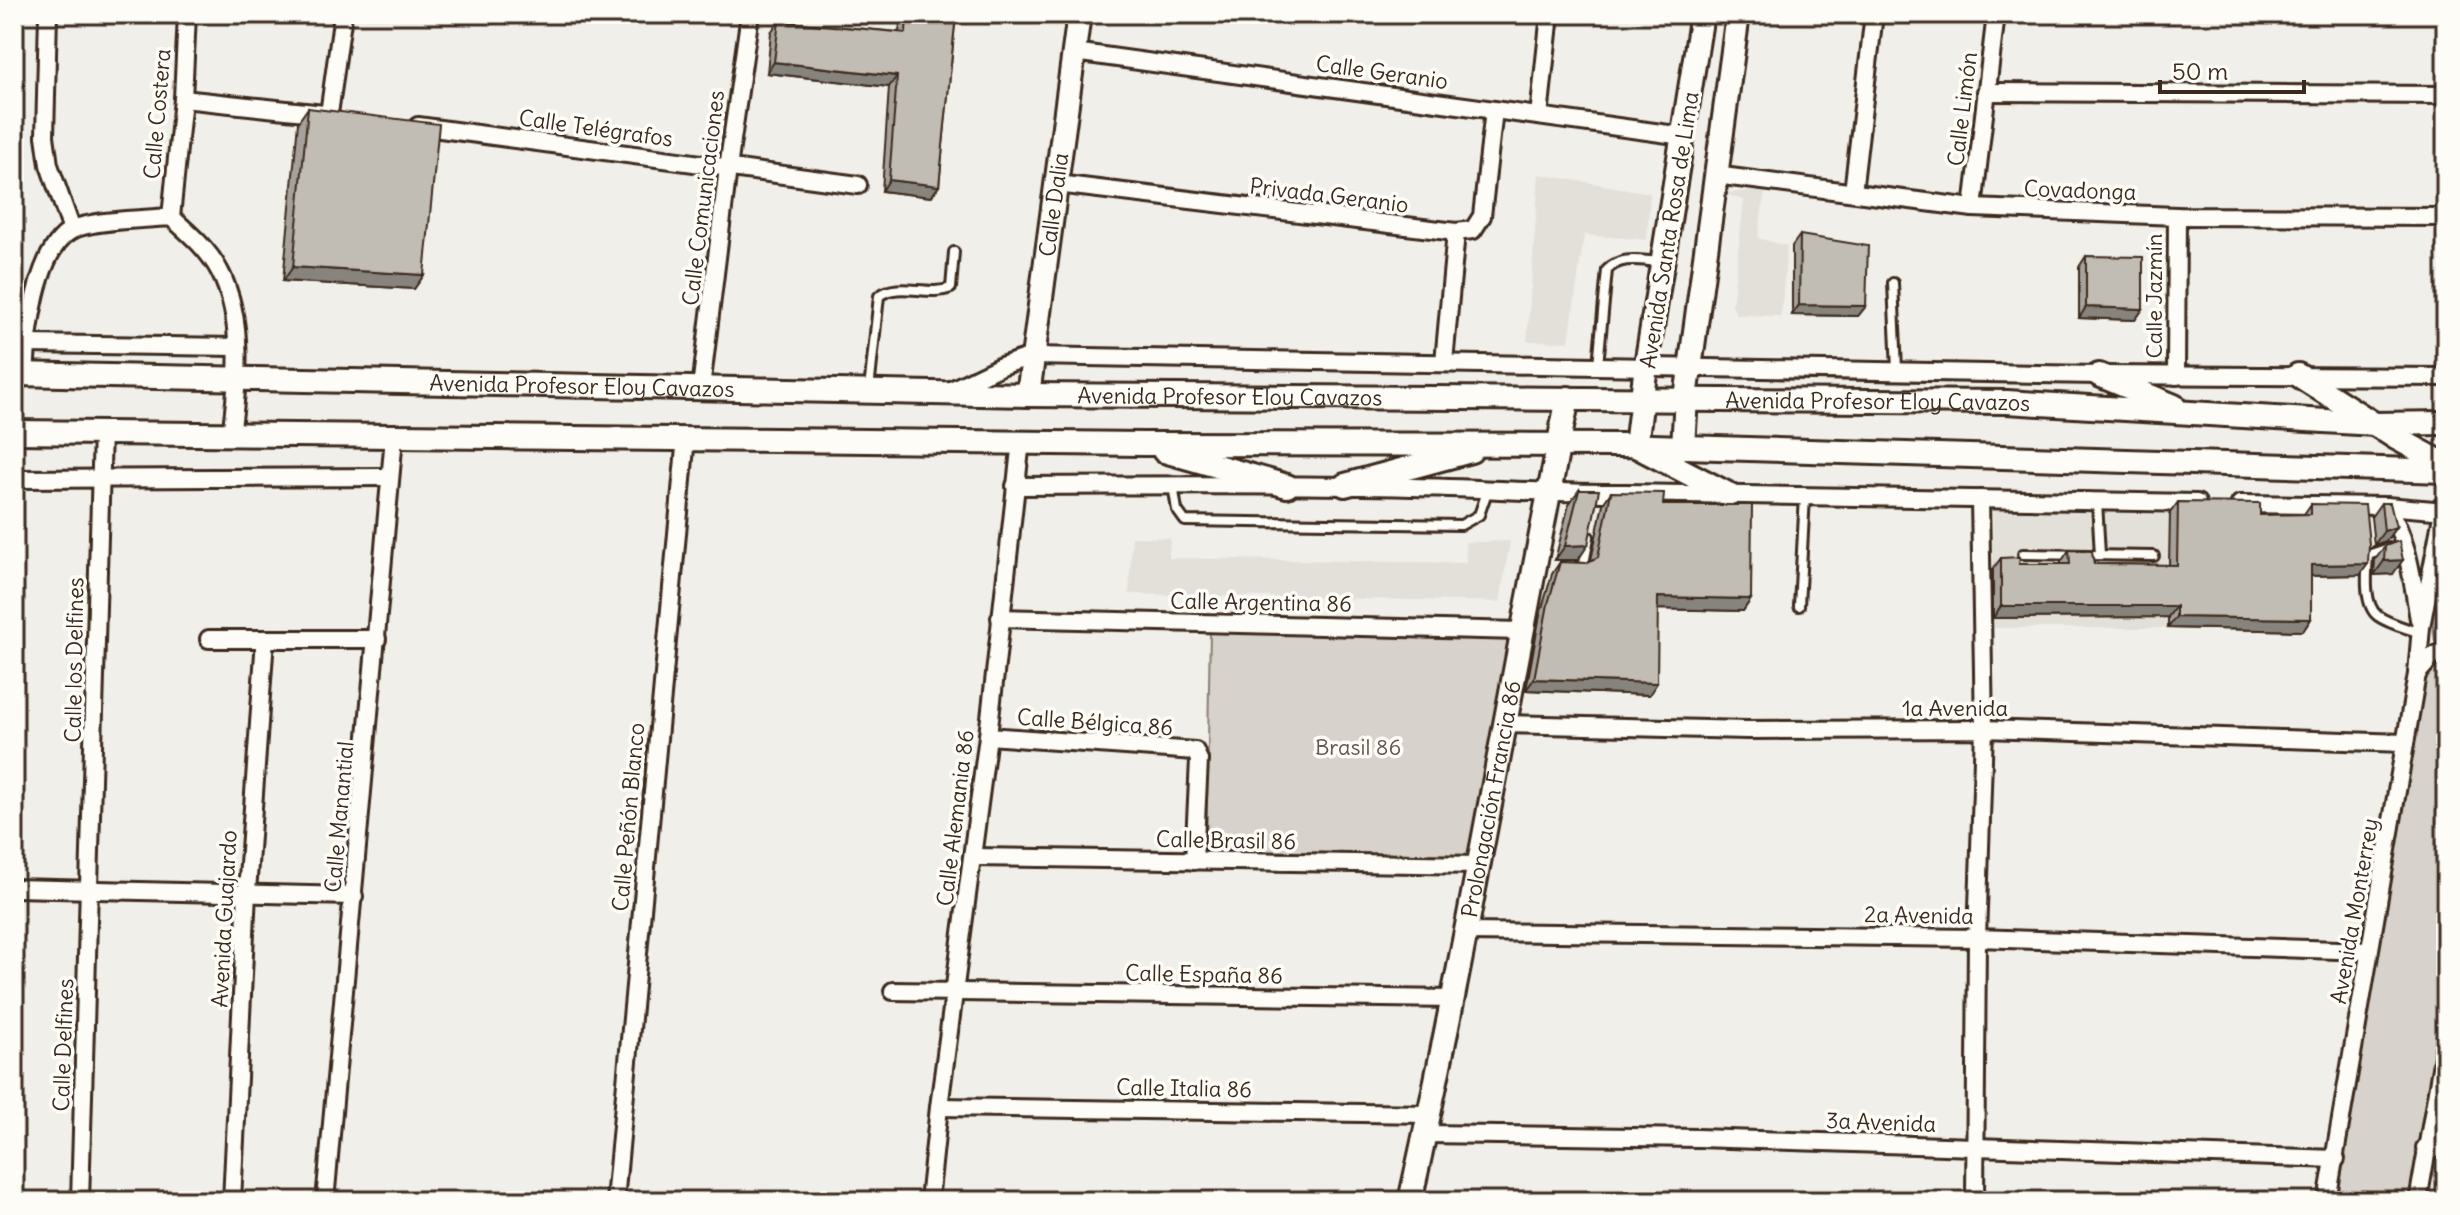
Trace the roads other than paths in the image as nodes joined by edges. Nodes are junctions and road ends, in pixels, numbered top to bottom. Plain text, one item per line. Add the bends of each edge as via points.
1 (48, 14) edge
2 (187, 14) edge
3 (343, 14) edge
4 (750, 14) edge
5 (1079, 14) edge
6 (1550, 14) edge
7 (1702, 14) edge
8 (1738, 14) edge
9 (1874, 14) edge
10 (1996, 14) edge
11 (1074, 52) junction
12 (1986, 92) junction
13 (2446, 95) edge
14 (183, 99) junction
15 (1494, 110) junction
16 (1539, 116) junction
17 (406, 125) edge
18 (1683, 136) junction
19 (728, 168) junction
20 (1715, 175) junction
21 (1057, 184) junction
22 (858, 185) dead end
23 (1853, 192) junction
24 (1973, 208) junction
25 (2177, 216) junction
26 (171, 217) junction
27 (2446, 217) edge
28 (72, 230) junction
29 (1456, 232) junction
30 (954, 252) dead end
31 (1665, 262) junction
32 (1893, 283) dead end
33 (26, 344) junction
34 (237, 347) junction
35 (1032, 356) junction
36 (1444, 362) junction
37 (1598, 365) junction
38 (1646, 365) junction
39 (1691, 366) junction
40 (1897, 370) junction
41 (19, 374) edge
42 (2099, 375) junction
43 (2298, 375) junction
44 (2176, 376) junction
45 (239, 377) junction
46 (2446, 377) edge
47 (701, 388) junction
48 (869, 390) junction
49 (949, 391) junction
50 (1028, 395) junction
51 (1568, 398) junction
52 (1644, 398) junction
53 (1686, 398) junction
54 (2190, 412) junction
55 (2446, 423) edge
56 (2375, 424) junction
57 (102, 431) junction
58 (14, 432) edge
59 (231, 435) junction
60 (394, 437) junction
61 (686, 437) junction
62 (1021, 441) junction
63 (1143, 444) junction
64 (1492, 444) junction
65 (1559, 444) junction
66 (1636, 446) junction
67 (1683, 446) junction
68 (2446, 465) edge
69 (2446, 471) edge
70 (389, 477) junction
71 (14, 479) edge
72 (100, 481) junction
73 (1173, 485) junction
74 (1345, 485) junction
75 (1015, 486) junction
76 (1287, 486) junction
77 (1489, 488) junction
78 (1548, 494) junction
79 (1728, 494) junction
80 (1805, 496) junction
81 (1980, 499) junction
82 (2097, 501) junction
83 (2363, 506) junction
84 (2386, 506) junction
85 (2445, 510) edge
86 (1592, 522) edge
87 (2365, 523) edge
88 (2366, 539) edge
89 (2404, 542) junction
90 (2023, 554) dead end
91 (2100, 555) junction
92 (2368, 555) junction
93 (2154, 556) dead end
94 (1563, 568) edge
95 (1799, 606) dead end
96 (1000, 618) junction
97 (2421, 630) junction
98 (1521, 631) junction
99 (209, 639) dead end
100 (265, 639) junction
101 (377, 639) junction
102 (2446, 650) edge
103 (2417, 674) junction
104 (1504, 724) junction
105 (1984, 729) junction
106 (988, 736) junction
107 (2405, 743) junction
108 (973, 857) junction
109 (1194, 861) junction
110 (1479, 865) junction
111 (14, 888) edge
112 (90, 891) junction
113 (247, 892) junction
114 (354, 896) junction
115 (1467, 932) junction
116 (1977, 938) junction
117 (2369, 951) junction
118 (893, 991) dead end
119 (954, 993) junction
120 (1453, 999) junction
121 (2446, 1039) edge
122 (939, 1107) junction
123 (1427, 1124) junction
124 (1974, 1146) junction
125 (2425, 1148) junction
126 (2446, 1149) edge
127 (2336, 1159) junction
128 (80, 1201) edge
129 (232, 1201) edge
130 (325, 1201) edge
131 (615, 1201) edge
132 (929, 1201) edge
133 (1410, 1201) edge
134 (1975, 1201) edge
135 (2327, 1201) edge
136 (2418, 1201) edge

1 - 28 street via 45,136 49,165
2 - 14 street, Calle Costera
3 - 14 street via 337,116
4 - 19 street, Calle Comunicaciones
5 - 11 main road, Calle Dalia
6 - 16 street
7 - 18 main road, Avenida Santa Rosa de Lima
8 - 20 main road, Avenida Santa Rosa de Lima
9 - 23 street
10 - 12 street, Calle Limón
11 - 15 street, Calle Geranio
11 - 21 main road, Calle Dalia
12 - 13 street
12 - 24 street, Calle Limón
14 - 26 street, Calle Costera
15 - 16 street, Calle Geranio
15 - 29 street via 1482,216 1473,230
16 - 18 street, Calle Geranio
17 - 19 street, Calle Telégrafos
18 - 31 main road, Avenida Santa Rosa de Lima
19 - 22 street, Calle Telégrafos
19 - 47 street, Calle Comunicaciones
20 - 23 street, Covadonga
20 - 39 main road, Avenida Santa Rosa de Lima
21 - 29 street, Privada Geranio
21 - 35 main road, Calle Dalia
23 - 24 street, Covadonga
24 - 25 street, Covadonga
25 - 27 street, Covadonga
25 - 44 street, Calle Jazmín
26 - 28 street
26 - 34 street via 220,271 230,296
28 - 33 street via 45,264
29 - 36 street
30 - 48 lane via 951,288 888,289 879,296
31 - 37 lane via 1621,260 1607,270
31 - 38 main road, Avenida Santa Rosa de Lima
32 - 40 lane
33 - 34 street
33 - 41 street
34 - 45 street
35 - 36 street
35 - 49 street
35 - 50 main road, Calle Dalia
36 - 37 street
37 - 38 street
38 - 39 street
38 - 52 main road, Avenida Santa Rosa de Lima
39 - 40 street
39 - 53 main road, Avenida Santa Rosa de Lima
40 - 42 street
41 - 45 main road, Avenida Profesor Eloy Cavazos
42 - 44 street
42 - 54 main road
43 - 44 street
43 - 46 street
43 - 56 main road
45 - 47 main road, Avenida Profesor Eloy Cavazos
45 - 59 street
47 - 48 main road, Avenida Profesor Eloy Cavazos
48 - 49 main road, Avenida Profesor Eloy Cavazos
49 - 50 main road, Avenida Profesor Eloy Cavazos
50 - 51 main road, Avenida Profesor Eloy Cavazos
51 - 52 main road, Avenida Profesor Eloy Cavazos
51 - 65 main road, Prolongación Francia 86
52 - 53 main road, Avenida Profesor Eloy Cavazos
52 - 66 main road, Avenida Santa Rosa de Lima
53 - 54 main road, Avenida Profesor Eloy Cavazos via 2007,402
53 - 67 main road, Avenida Santa Rosa de Lima
54 - 56 main road, Avenida Profesor Eloy Cavazos
55 - 56 main road, Avenida Profesor Eloy Cavazos
56 - 68 main road
57 - 58 main road
57 - 59 main road
57 - 72 street, Calle los Delfines
59 - 60 main road
60 - 61 main road
60 - 70 street, Calle Manantial
61 - 62 main road
61 - 131 street, Calle Peñón Blanco
62 - 63 main road
62 - 75 street, Calle Alemania 86
63 - 64 main road
63 - 76 main road
64 - 65 main road
64 - 74 main road
65 - 66 main road
65 - 78 main road, Prolongación Francia 86
66 - 67 main road
66 - 79 main road
67 - 69 main road
70 - 72 street
70 - 101 street, Calle Manantial
71 - 72 street
72 - 112 street, Calle los Delfines
73 - 75 street
73 - 76 street
73 - 77 lane via 1177,510 1185,521 1409,525 1469,522 1479,515
74 - 76 street
74 - 77 street
75 - 96 street, Calle Alemania 86
77 - 78 street
78 - 79 street via 1596,500
78 - 98 main road, Prolongación Francia 86 via 1541,567
79 - 80 street
80 - 81 street
80 - 95 lane
81 - 82 street
81 - 105 street
82 - 83 street
82 - 91 lane
83 - 84 street
83 - 87 lane
84 - 85 street
84 - 89 street, Avenida Monterrey
85 - 97 street, Avenida Monterrey
86 - 94 lane via 1584,564
88 - 92 lane
89 - 92 lane
89 - 97 street, Avenida Monterrey
90 - 91 lane
91 - 93 lane
92 - 97 lane via 2371,607 2378,616
96 - 98 street, Calle Argentina 86
96 - 106 street, Calle Alemania 86
97 - 103 street, Avenida Monterrey
98 - 104 main road, Prolongación Francia 86
99 - 100 street
100 - 101 street
100 - 113 street, Avenida Guajardo
101 - 114 street, Calle Manantial
102 - 103 street
103 - 107 street, Avenida Monterrey
104 - 105 street, 1a Avenida
104 - 110 main road, Prolongación Francia 86
105 - 107 street, 1a Avenida
105 - 116 street
106 - 108 street, Calle Alemania 86
106 - 109 street, Calle Bélgica 86 via 1198,753
107 - 117 street, Avenida Monterrey
108 - 109 street, Calle Brasil 86
108 - 119 street, Calle Alemania 86
109 - 110 street, Calle Brasil 86
110 - 115 main road, Prolongación Francia 86
111 - 112 street
112 - 113 street
112 - 128 street, Calle Delfines
113 - 114 street
113 - 129 street, Avenida Guajardo
114 - 130 street, Calle Manantial
115 - 116 street, 2a Avenida
115 - 120 main road, Prolongación Francia 86
116 - 117 street, 2a Avenida
116 - 124 street
117 - 127 street, Avenida Monterrey
118 - 119 street, Calle España 86
119 - 120 street, Calle España 86
119 - 122 street, Calle Alemania 86
120 - 123 main road, Prolongación Francia 86
121 - 125 street
122 - 123 street, Calle Italia 86
122 - 132 street, Calle Alemania 86
123 - 124 street, 3a Avenida
123 - 133 main road, Prolongación Francia 86
124 - 127 street, 3a Avenida
124 - 134 street
125 - 126 street
125 - 136 street
127 - 135 street, Avenida Monterrey

